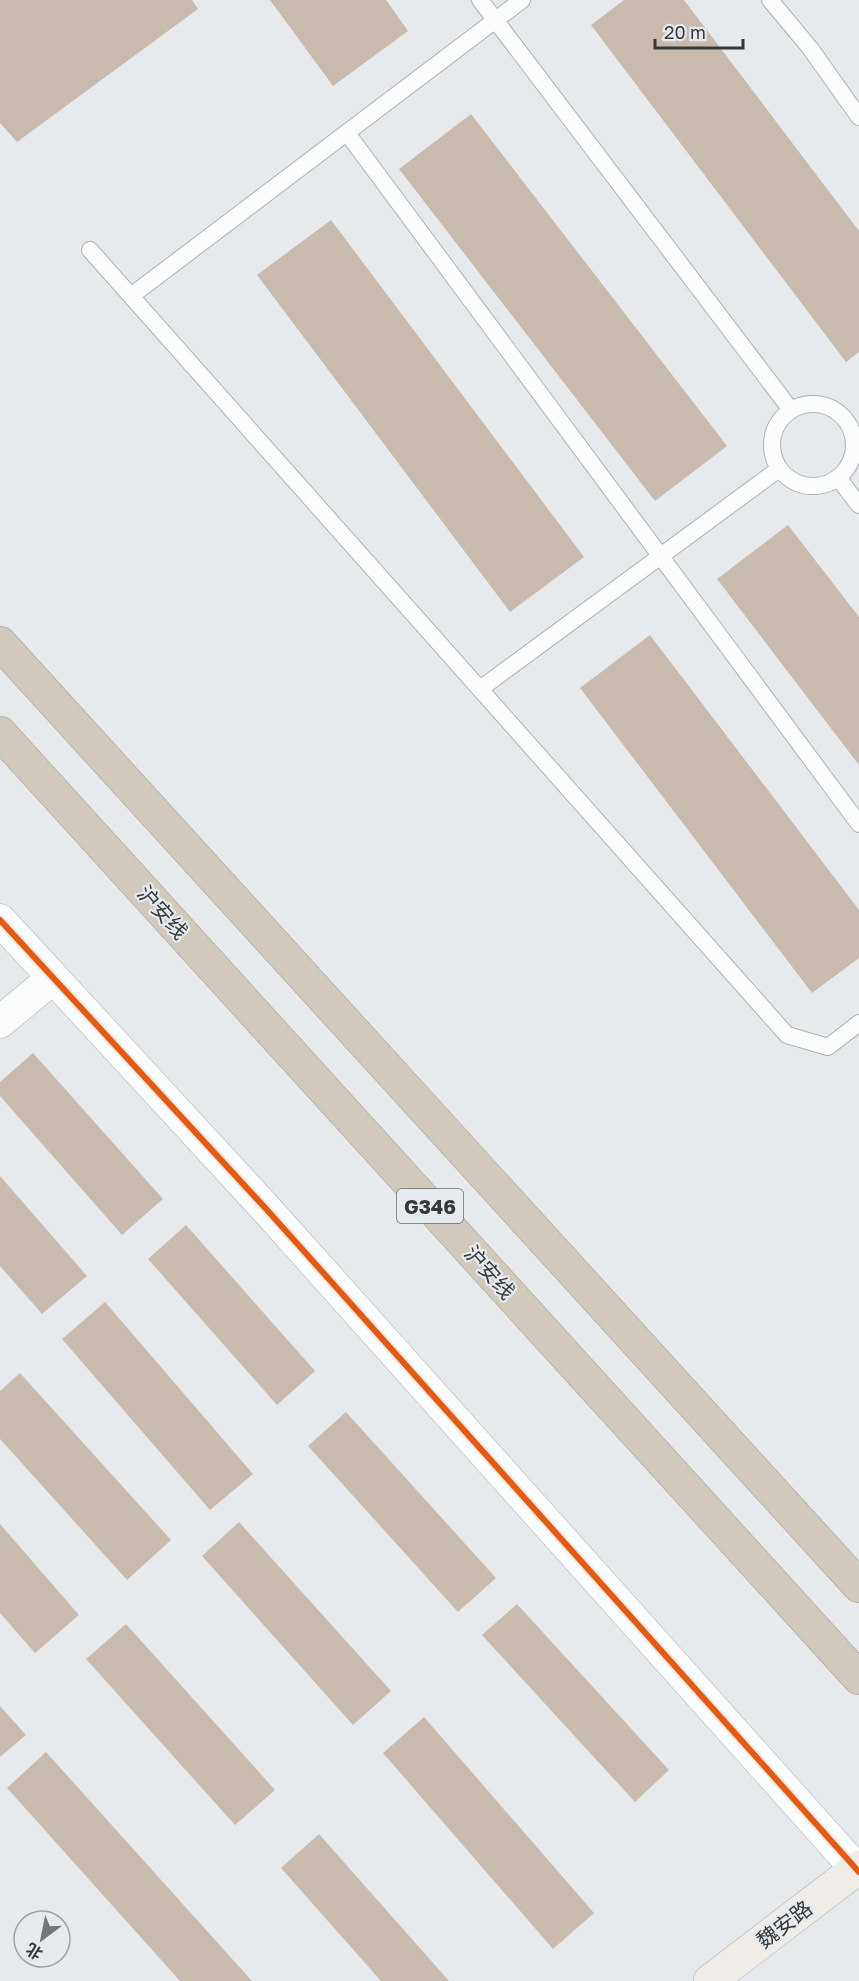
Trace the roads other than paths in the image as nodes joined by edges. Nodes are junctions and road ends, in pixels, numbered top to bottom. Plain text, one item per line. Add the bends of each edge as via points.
1 (480, 0) edge
2 (522, 0) edge
3 (770, 0) edge
4 (495, 20) junction
5 (859, 117) edge
6 (347, 133) junction
7 (90, 250) dead end
8 (131, 296) junction
9 (791, 410) junction
10 (854, 418) edge
11 (778, 469) junction
12 (839, 479) junction
13 (859, 505) edge
14 (660, 556) junction
15 (0, 643) edge
16 (480, 689) junction
17 (0, 733) edge
18 (859, 824) edge
19 (0, 920) edge
20 (53, 978) junction
21 (0, 1022) edge
22 (859, 1023) edge
23 (859, 1586) edge
24 (859, 1678) edge
25 (858, 1869) edge
26 (710, 1981) edge

1 - 4 lane
2 - 4 lane
3 - 5 lane
4 - 6 lane
4 - 9 lane
6 - 8 lane
6 - 14 lane
7 - 8 lane
8 - 16 lane
9 - 10 lane via 806,404 822,404
9 - 11 lane via 779,421 772,436 772,454
10 - 12 lane via 855,452
11 - 12 lane via 791,481 807,487 824,486
11 - 14 lane
12 - 13 lane
14 - 16 lane
14 - 18 lane
15 - 23 highway, G346
16 - 22 lane via 787,1035 828,1047
17 - 24 highway, 沪安线 / G346
19 - 20 street
20 - 21 street
20 - 25 street via 268,1211
25 - 26 main road, 魏安路

